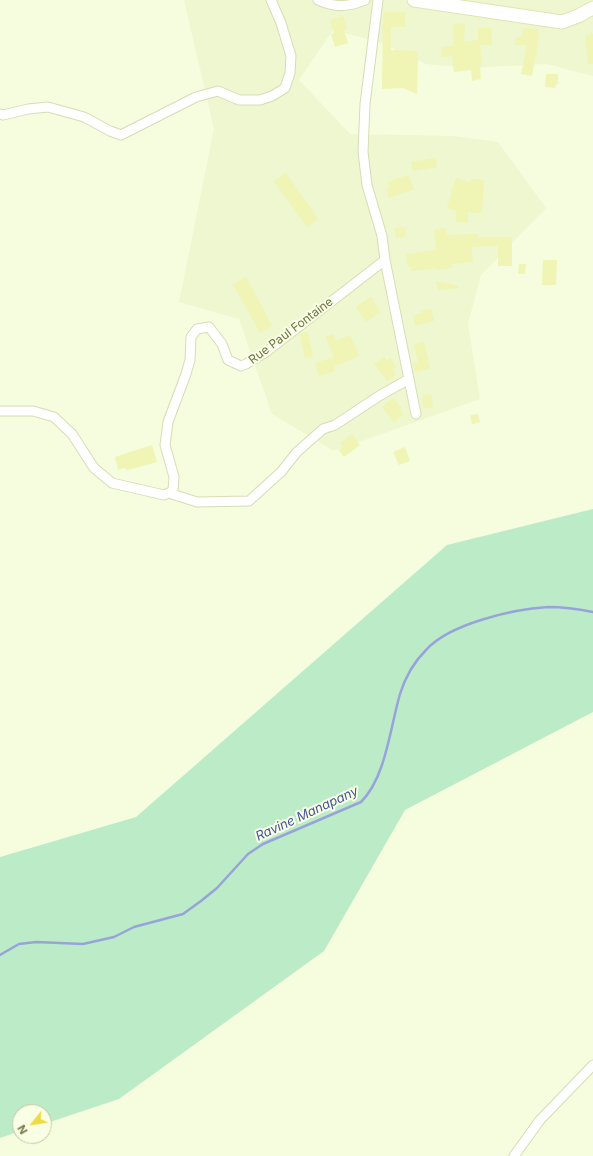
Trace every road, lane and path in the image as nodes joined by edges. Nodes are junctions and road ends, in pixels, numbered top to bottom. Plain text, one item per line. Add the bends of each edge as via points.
1 (271, 0) edge
2 (318, 0) edge
3 (365, 0) edge
4 (378, 0) edge
5 (414, 0) edge
6 (593, 8) edge
7 (0, 114) edge
8 (386, 260) junction
9 (409, 379) junction
10 (0, 411) edge
11 (416, 414) dead end
12 (169, 493) junction
13 (593, 1065) edge
14 (514, 1156) edge

1 - 7 street via 291,56 290,73 285,88 272,96 260,100 240,100 218,91 196,97 121,135 84,117 48,108
2 - 3 street via 339,7
4 - 8 street via 365,104 363,152 367,185 382,236
5 - 6 main road via 562,22
8 - 9 street
8 - 12 street, Rue Paul Fontaine via 266,352 241,366 228,360 222,344 209,327 196,329 191,337 190,360 186,374 168,422 165,445 174,477 173,491
9 - 11 street
9 - 12 street via 335,425 323,429 249,501 197,502
10 - 12 street via 33,411 54,417 72,434 94,468 112,483 164,495
13 - 14 street via 540,1120

